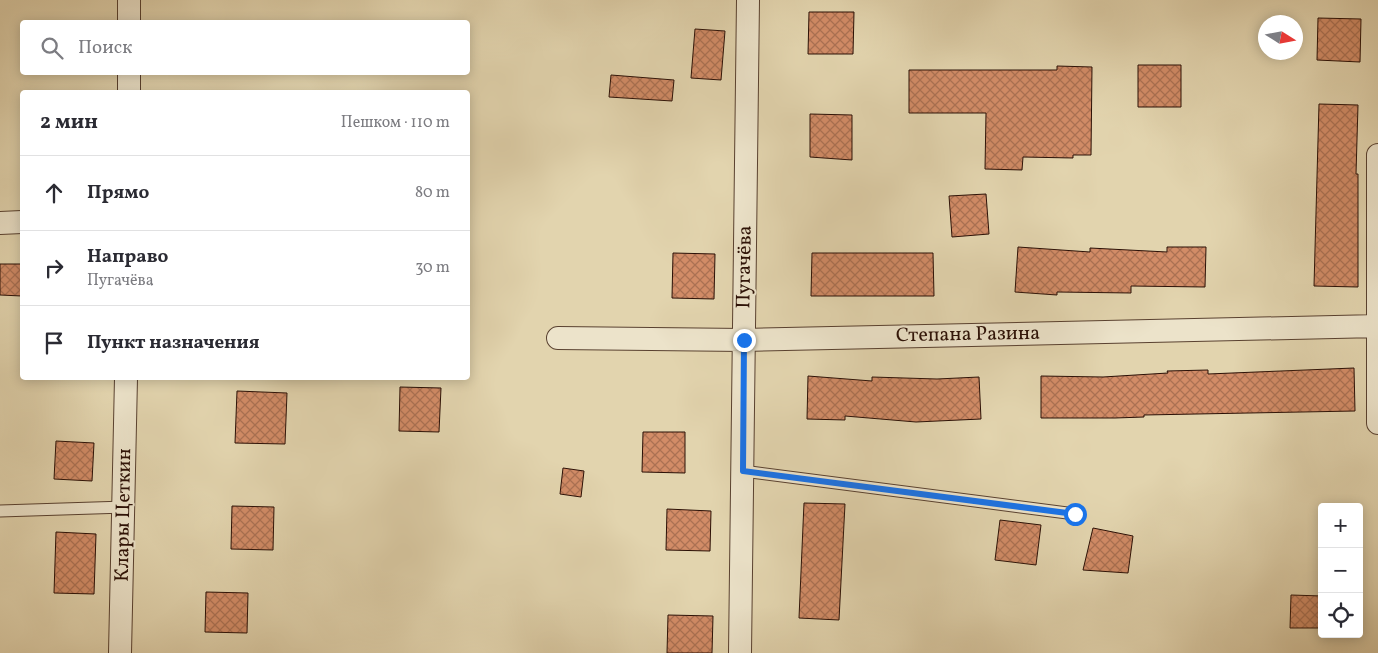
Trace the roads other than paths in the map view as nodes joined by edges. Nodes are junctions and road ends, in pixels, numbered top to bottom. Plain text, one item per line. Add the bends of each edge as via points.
1 (130, 0) edge
2 (748, 0) edge
3 (129, 20) edge
4 (129, 75) edge
5 (129, 90) edge
6 (1378, 155) edge
7 (20, 222) edge
8 (0, 223) edge
9 (1378, 326) edge
10 (558, 338) dead end
11 (744, 340) junction
12 (126, 380) edge
13 (1378, 423) edge
14 (743, 471) junction
15 (124, 508) junction
16 (0, 512) edge
17 (1075, 514) dead end
18 (120, 653) edge
19 (740, 653) edge

1 - 3 street
2 - 11 street, Пугачёва
4 - 5 street
6 - 9 street
7 - 8 street
9 - 11 street, Степана Разина
9 - 13 street
10 - 11 street, Степана Разина
11 - 14 street, Пугачёва
12 - 15 street, Клары Цеткин
14 - 17 lane
14 - 19 street, Пугачёва
15 - 16 lane
15 - 18 street, Клары Цеткин

